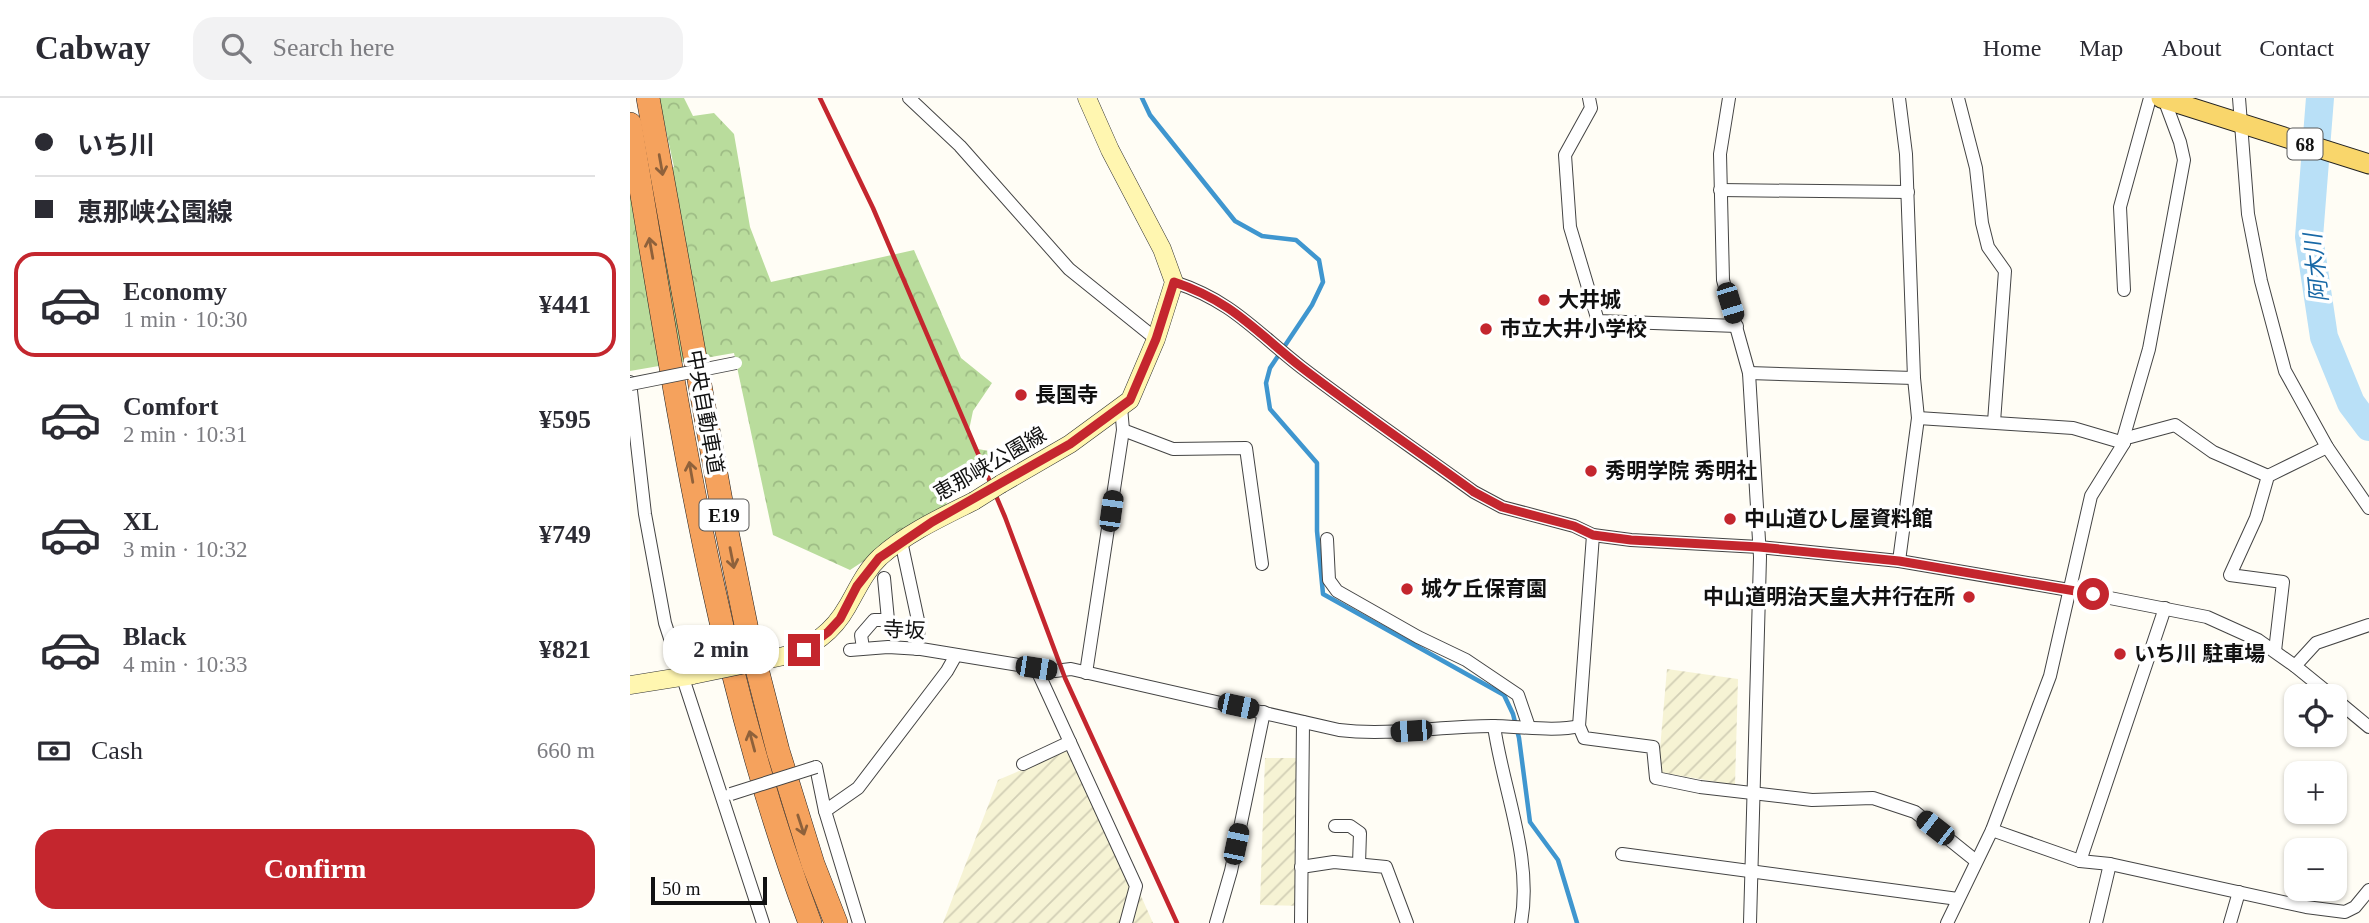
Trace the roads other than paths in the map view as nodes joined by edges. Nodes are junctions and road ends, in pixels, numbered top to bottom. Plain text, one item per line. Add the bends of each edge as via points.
1 (648, 98) edge
2 (909, 98) edge
3 (1087, 98) edge
4 (1589, 98) edge
5 (1729, 98) edge
6 (1899, 98) edge
7 (1958, 98) edge
8 (2158, 98) edge
9 (2239, 98) edge
10 (630, 124) edge
11 (2241, 125) junction
12 (2369, 164) edge
13 (1720, 190) junction
14 (1908, 192) junction
15 (1174, 282) junction
16 (2124, 290) dead end
17 (1737, 326) junction
18 (1156, 339) junction
19 (736, 363) dead end
20 (1749, 373) junction
21 (1914, 378) junction
22 (630, 383) edge
23 (1121, 407) junction
24 (1919, 418) junction
25 (1994, 422) junction
26 (1123, 430) junction
27 (2124, 441) junction
28 (2327, 447) junction
29 (2268, 476) junction
30 (2369, 508) edge
31 (1593, 535) junction
32 (1327, 539) dead end
33 (901, 541) junction
34 (1759, 547) junction
35 (1899, 561) junction
36 (1262, 564) dead end
37 (884, 578) dead end
38 (2069, 590) junction
39 (2165, 608) junction
40 (2369, 625) edge
41 (917, 649) junction
42 (2275, 651) junction
43 (956, 654) junction
44 (2295, 666) junction
45 (1036, 668) junction
46 (1086, 673) junction
47 (688, 676) junction
48 (2317, 684) edge
49 (630, 685) edge
50 (2347, 709) edge
51 (1264, 712) junction
52 (1303, 722) junction
53 (1494, 726) junction
54 (1579, 726) junction
55 (1529, 727) junction
56 (2369, 727) edge
57 (1070, 742) junction
58 (1023, 764) dead end
59 (1753, 792) junction
60 (727, 797) junction
61 (825, 811) junction
62 (1335, 826) dead end
63 (1992, 830) junction
64 (1622, 854) dead end
65 (1976, 860) junction
66 (2080, 861) junction
67 (1359, 864) junction
68 (2110, 864) junction
69 (1301, 866) junction
70 (1752, 873) junction
71 (2369, 890) edge
72 (2239, 892) junction
73 (1958, 899) junction
74 (2352, 917) edge
75 (763, 923) edge
76 (810, 923) edge
77 (836, 923) edge
78 (859, 923) edge
79 (1126, 923) edge
80 (1216, 923) edge
81 (1300, 923) edge
82 (1407, 923) edge
83 (1521, 923) edge
84 (1750, 923) edge
85 (1947, 923) edge
86 (2096, 923) edge
87 (2230, 923) edge

1 -> 77 highway, 中央自動車道 / E19 via 747,631 778,751
2 - 18 street via 960,146 1069,269
3 - 15 main road
4 - 17 street via 1591,108 1565,155 1570,227 1598,321
5 - 13 street via 1720,154
6 - 14 street
7 - 25 street via 1976,168 1988,247 2005,271
8 - 11 main road, 68
8 - 16 street via 2120,207
8 - 27 street via 2184,160 2149,349
9 - 11 street
76 -> 10 highway, 中央自動車道 / E19 via 791,873 724,637
11 - 12 main road, 68
11 - 28 street via 2248,214 2269,312 2285,371
13 - 14 street
13 - 17 street via 1723,280
14 - 21 street
15 - 18 main road, 恵那峡公園線
15 - 31 street via 1227,306 1300,366 1474,492 1502,507
17 - 20 street
18 - 23 main road, 恵那峡公園線 via 1130,400
19 - 22 street, bridge
20 - 21 street
20 - 34 street
21 - 24 street
22 - 47 street via 647,527 665,624
23 - 26 street
23 - 33 main road, 恵那峡公園線, bridge via 1070,444
24 - 25 street
24 - 35 street
25 - 27 street via 2073,428
26 - 36 street via 1173,449 1246,448
26 - 46 street
27 - 29 street via 2175,425 2213,452
27 - 38 street via 2091,496
28 - 29 street
28 - 30 street
29 - 42 street via 2256,518 2230,575 2283,582
31 - 34 street
31 - 54 street
32 - 55 street via 1329,580 1337,591 1466,660 1518,695
33 - 41 street via 919,625
33 - 47 main road, 恵那峡公園線, bridge via 871,567 840,619 804,650
34 - 35 street
34 - 59 street
35 - 38 street
37 - 41 street, 寺坂 via 888,620 874,620 856,649
38 - 39 street
38 - 63 street via 2050,676
39 - 42 street via 2236,628
39 - 66 street
40 - 44 street via 2316,643
41 - 43 street, 寺坂
42 - 44 street
43 - 45 street, 寺坂
43 - 61 street via 859,788
44 - 48 street
45 - 46 street, 寺坂
45 - 57 street
46 - 51 street, 寺坂
47 - 49 main road, 恵那峡公園線
47 - 60 street
50 - 56 street
51 - 52 street, 寺坂
51 - 80 street
52 - 53 street, 寺坂 via 1359,733
52 - 69 street
53 - 55 street, 寺坂
53 - 83 street via 1519,838
54 - 55 street, 寺坂
54 - 59 street via 1584,738 1653,747 1656,778
57 - 58 street
57 - 79 street via 1136,886
59 - 65 street via 1812,800 1873,798 1915,813
59 - 70 street
60 - 61 street, bridge via 816,767
60 - 75 street
61 - 78 street
62 - 67 street via 1350,826 1360,833
63 - 65 street
63 - 66 street
64 - 70 street
65 - 73 street
66 - 68 street
67 - 69 street
67 - 82 street via 1385,867
68 - 72 street
68 - 86 street
69 - 81 street
70 - 73 street
70 - 84 street
71 - 74 street
72 - 74 street
72 - 87 street
73 - 85 street

